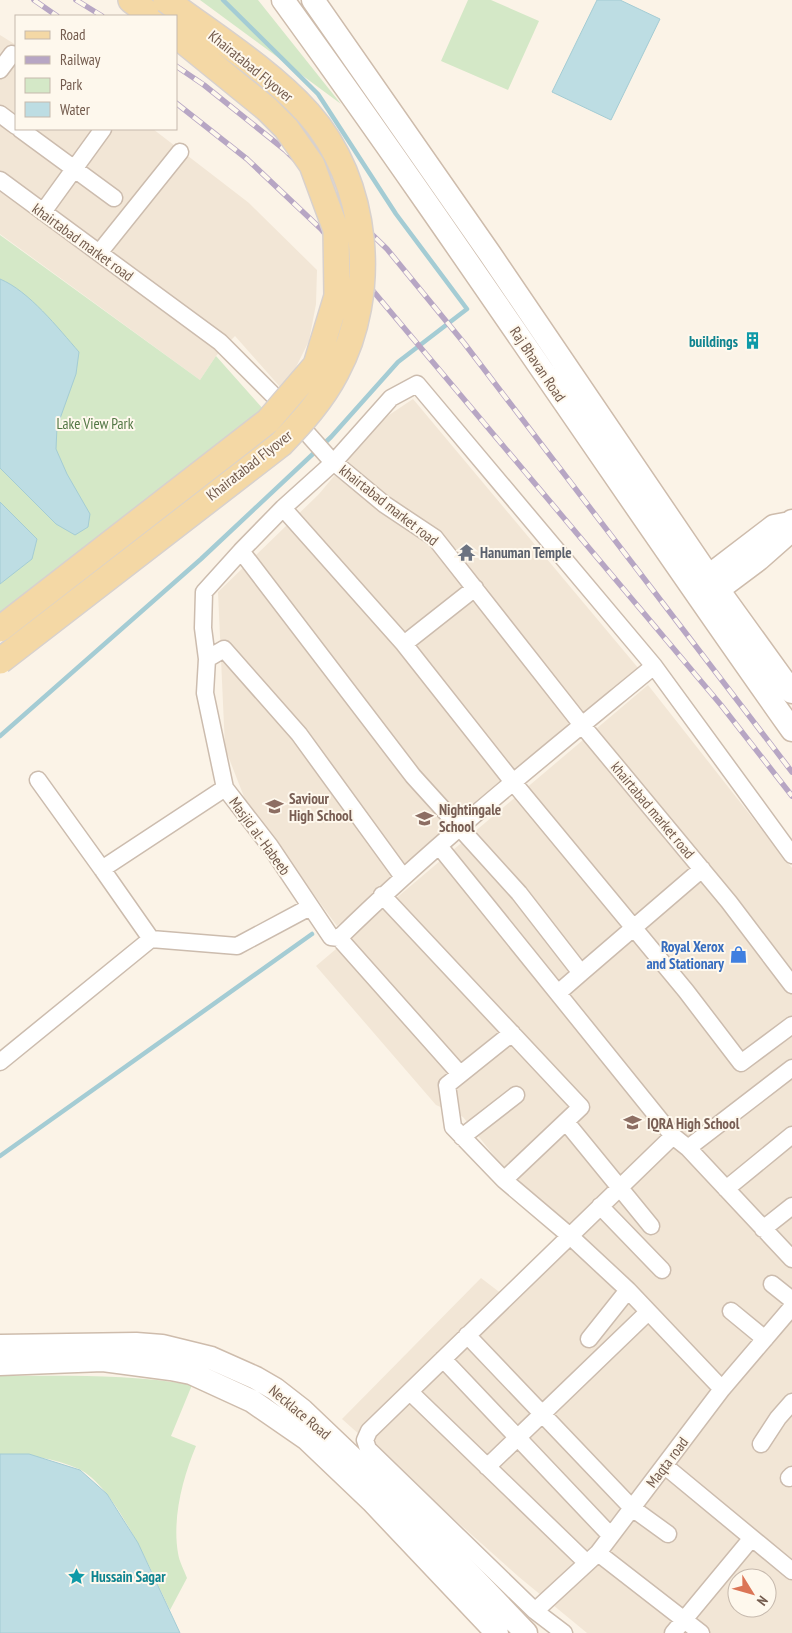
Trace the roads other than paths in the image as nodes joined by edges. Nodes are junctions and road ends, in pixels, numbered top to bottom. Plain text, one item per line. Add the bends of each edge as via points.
1 (131, 0) edge
2 (166, 0) edge
3 (283, 0) edge
4 (313, 0) edge
5 (151, 15) edge
6 (178, 37) edge
7 (12, 54) dead end
8 (0, 70) edge
9 (0, 114) edge
10 (15, 125) edge
11 (21, 130) edge
12 (102, 130) edge
13 (180, 152) dead end
14 (74, 168) junction
15 (0, 180) edge
16 (114, 198) dead end
17 (43, 212) junction
18 (100, 253) junction
19 (332, 460) junction
20 (283, 508) junction
21 (791, 522) edge
22 (241, 551) junction
23 (475, 588) junction
24 (705, 589) junction
25 (0, 629) edge
26 (404, 644) junction
27 (206, 659) junction
28 (0, 661) edge
29 (654, 666) junction
30 (792, 692) edge
31 (582, 725) junction
32 (792, 730) edge
33 (38, 780) dead end
34 (513, 782) junction
35 (225, 788) junction
36 (459, 829) junction
37 (439, 846) junction
38 (792, 855) edge
39 (702, 868) junction
40 (102, 869) junction
41 (403, 877) junction
42 (382, 896) junction
43 (310, 907) junction
44 (634, 928) junction
45 (339, 938) junction
46 (151, 939) junction
47 (581, 973) junction
48 (792, 985) edge
49 (558, 993) junction
50 (792, 1025) edge
51 (512, 1032) junction
52 (0, 1062) edge
53 (792, 1068) edge
54 (460, 1074) junction
55 (516, 1095) dead end
56 (566, 1122) junction
57 (792, 1135) edge
58 (673, 1136) junction
59 (462, 1137) junction
60 (688, 1148) junction
61 (504, 1180) junction
62 (620, 1188) junction
63 (726, 1189) junction
64 (600, 1206) junction
65 (792, 1206) edge
66 (651, 1226) dead end
67 (763, 1229) junction
68 (570, 1236) junction
69 (792, 1259) edge
70 (662, 1270) dead end
71 (772, 1284) dead end
72 (628, 1290) junction
73 (792, 1300) edge
74 (792, 1307) edge
75 (731, 1311) dead end
76 (647, 1313) junction
77 (467, 1335) junction
78 (589, 1339) dead end
79 (765, 1339) junction
80 (0, 1346) edge
81 (443, 1359) junction
82 (0, 1364) edge
83 (722, 1389) junction
84 (410, 1392) junction
85 (792, 1402) edge
86 (542, 1414) junction
87 (517, 1437) junction
88 (761, 1444) dead end
89 (487, 1466) junction
90 (665, 1466) junction
91 (632, 1508) junction
92 (416, 1532) junction
93 (668, 1534) dead end
94 (612, 1536) junction
95 (751, 1539) junction
96 (592, 1558) junction
97 (792, 1571) edge
98 (535, 1610) junction
99 (684, 1618) junction
100 (497, 1633) edge
101 (526, 1633) edge
102 (564, 1633) edge
103 (673, 1633) edge
104 (701, 1633) edge

1 - 5 main road
2 - 28 main road, Khairatabad Flyover, bridge via 279,86 309,114 328,142 356,206 362,245 361,290 354,329 337,372 314,410 281,444
3 - 24 main road, Raj Bhavan Road
4 - 24 main road, Raj Bhavan Road via 490,254
6 - 25 main road, Khairatabad Flyover, bridge via 267,109 286,128 312,165 336,230 337,296 316,365 268,421
7 - 8 street
9 - 10 street
11 - 14 street
12 - 14 street
13 - 18 street
14 - 16 street
14 - 17 street
15 - 17 street, khairtabad market road
17 - 18 street, khairtabad market road
18 - 19 street, khairtabad market road via 220,342
19 - 20 street, Masjid al- Habeeb
19 - 23 street, khairtabad market road via 384,504 435,538
19 - 29 street, Masjid al- Habeeb via 390,398 417,384
20 - 22 street, Masjid al- Habeeb
20 - 26 street
21 - 24 main road via 774,526
22 - 27 street, Masjid al- Habeeb via 204,592
22 - 36 street via 413,776
23 - 26 street
23 - 31 street, khairtabad market road
24 - 30 main road, Raj Bhavan Road
24 - 32 main road, Raj Bhavan Road
26 - 34 street
27 - 35 street, Masjid al- Habeeb via 205,693
27 - 41 street via 224,649 299,734
29 - 31 street
29 - 38 street
31 - 34 street
31 - 39 street, khairtabad market road
33 - 40 street
34 - 36 street
34 - 44 street
35 - 40 street
35 - 43 street, Masjid al- Habeeb via 270,846
36 - 37 street
36 - 47 street via 519,893
37 - 41 street
37 - 49 street
39 - 44 street
39 - 48 street, khairtabad market road
40 - 46 street
41 - 42 street
42 - 45 street
42 - 51 street
43 - 45 street, Masjid al- Habeeb via 331,937
43 - 46 street via 237,946
44 - 47 street
44 - 50 street via 741,1063
45 - 54 street, Masjid al- Habeeb
46 - 52 street
47 - 49 street
49 - 58 street
51 - 54 street
51 - 56 street via 580,1107
53 - 60 street
54 - 59 street via 447,1085 453,1127
55 - 59 street
56 - 61 street
56 - 62 street
57 - 63 street
58 - 60 street
58 - 62 street
59 - 61 street
60 - 63 street
61 - 68 street
62 - 64 street
62 - 66 street
63 - 67 street
64 - 68 street
64 - 70 street
65 - 67 street
67 - 69 street
68 - 72 street
68 - 77 street
71 - 73 street
72 - 76 street
72 - 78 street
74 - 79 street, Maqta road
75 - 79 street
76 - 83 street
76 - 86 street
77 - 81 street
77 - 86 street
79 - 83 street, Maqta road
80 - 92 main road, Necklace Road via 162,1346 235,1368 275,1389 302,1410
81 - 84 street
81 - 87 street
82 - 92 main road, Necklace Road via 103,1360 184,1372 228,1388 307,1439
83 - 90 street, Maqta road
84 - 89 street
84 - 98 street via 369,1431 368,1448
85 - 88 street
86 - 87 street
86 - 91 street
87 - 89 street
87 - 94 street
89 - 96 street
90 - 91 street, Maqta road
90 - 95 street
91 - 93 street
91 - 94 street, Maqta road
92 - 100 main road, Necklace Road
92 - 101 main road, Necklace Road
94 - 96 street, Maqta road
95 - 97 street
95 - 99 street
96 - 98 street, Maqta road
96 - 99 street
98 - 102 street
99 - 103 street
99 - 104 street

